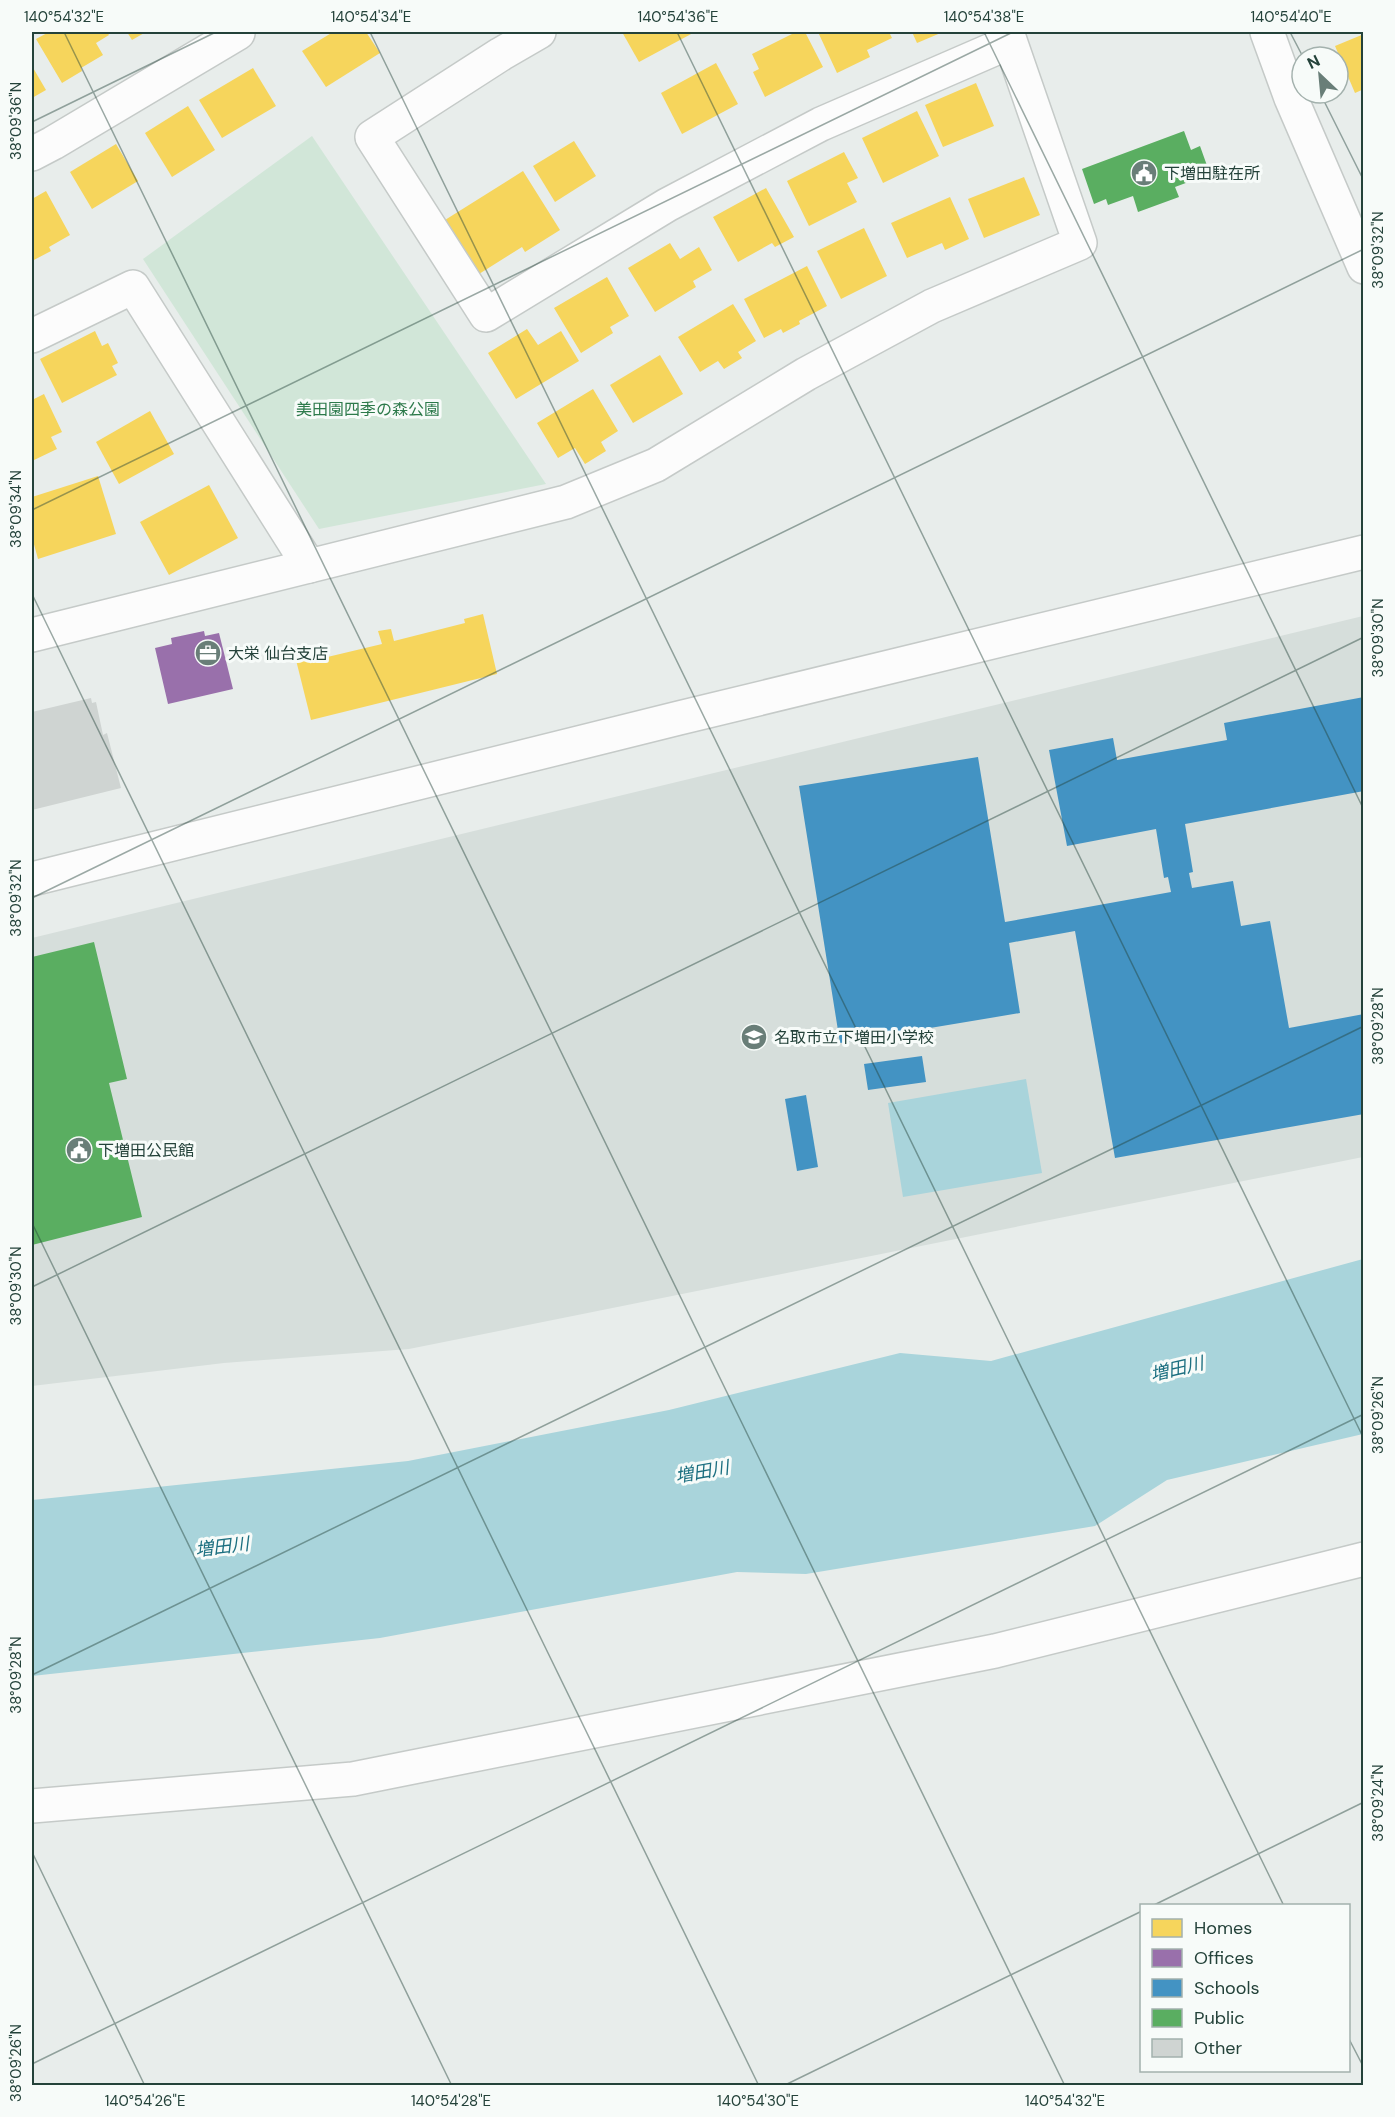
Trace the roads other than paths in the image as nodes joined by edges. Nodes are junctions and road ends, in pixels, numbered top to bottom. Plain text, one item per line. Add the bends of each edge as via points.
1 (237, 32) edge
2 (538, 32) edge
3 (1267, 32) edge
4 (1008, 37) edge
5 (32, 154) edge
6 (1364, 267) edge
7 (32, 336) edge
8 (1364, 552) edge
9 (309, 566) junction
10 (32, 635) edge
11 (32, 879) edge
12 (1364, 1559) edge
13 (32, 1806) edge

1 - 5 street
2 - 4 street via 372,137 486,315 667,205 820,124
3 - 6 street
4 - 9 street via 1080,243 932,306 806,374 656,465 566,502
7 - 9 street via 134,286
8 - 11 street
9 - 10 street
12 - 13 street via 995,1651 353,1779

